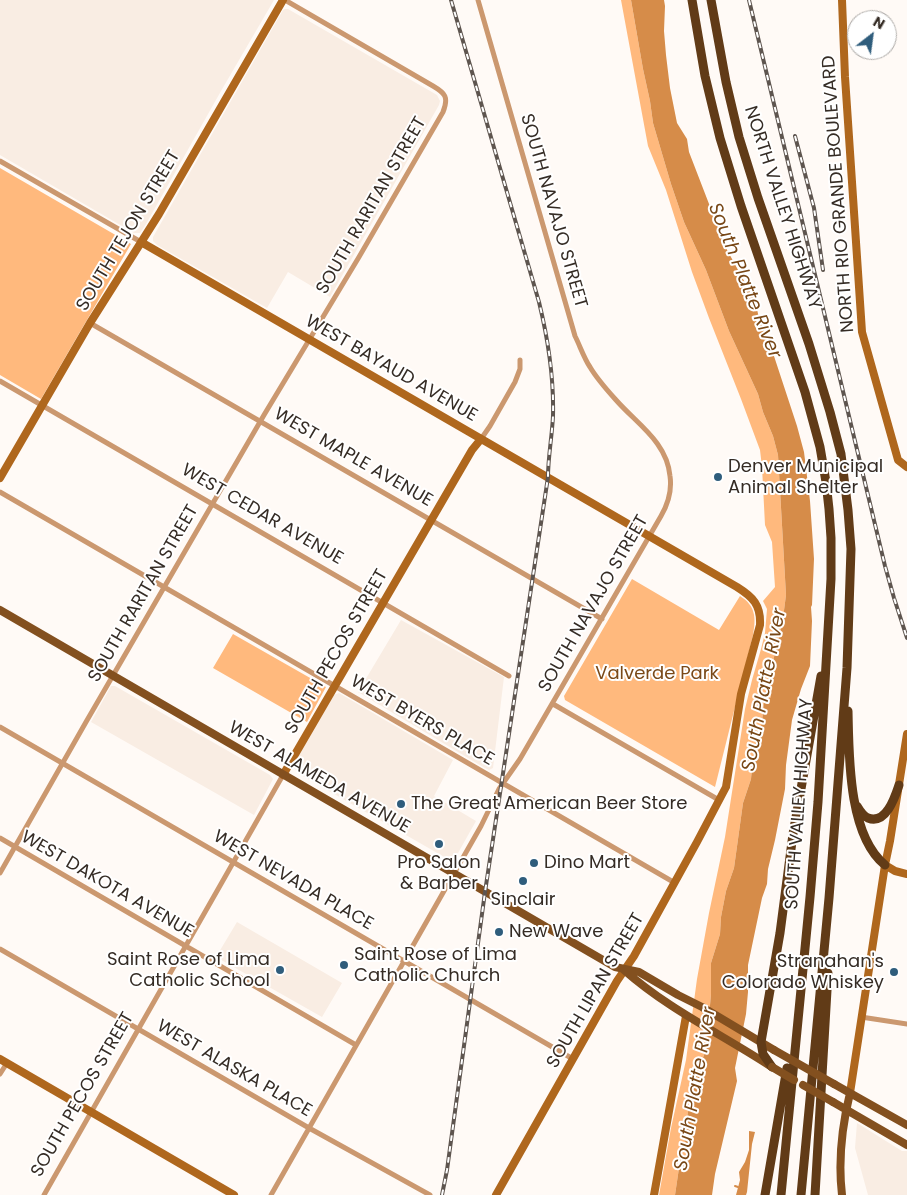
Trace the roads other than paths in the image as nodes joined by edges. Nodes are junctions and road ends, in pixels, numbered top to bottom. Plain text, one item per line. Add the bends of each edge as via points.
1 (284, 0) edge
2 (478, 0) edge
3 (692, 0) edge
4 (711, 0) edge
5 (842, 0) edge
6 (0, 161) edge
7 (141, 242) junction
8 (90, 323) junction
9 (310, 340) junction
10 (520, 360) dead end
11 (0, 381) edge
12 (42, 406) junction
13 (812, 416) joint
14 (260, 420) junction
15 (834, 424) joint
16 (481, 438) junction
17 (907, 467) edge
18 (0, 478) edge
19 (0, 492) edge
20 (212, 504) junction
21 (431, 520) junction
22 (649, 536) junction
23 (164, 587) junction
24 (382, 602) junction
25 (0, 610) edge
26 (759, 610) joint
27 (602, 619) junction
28 (829, 619) junction
29 (847, 668) junction
30 (113, 676) junction
31 (509, 676) dead end
32 (334, 686) junction
33 (552, 704) junction
34 (0, 727) edge
35 (907, 734) edge
36 (62, 763) junction
37 (283, 775) junction
38 (502, 784) junction
39 (899, 785) junction
40 (719, 800) junction
41 (855, 802) junction
42 (0, 838) edge
43 (15, 847) junction
44 (233, 862) junction
45 (885, 865) junction
46 (0, 873) edge
47 (454, 874) junction
48 (907, 874) edge
49 (674, 883) junction
50 (810, 897) junction
51 (830, 898) junction
52 (186, 946) junction
53 (0, 949) edge
54 (404, 961) junction
55 (624, 970) junction
56 (686, 1016) junction
57 (861, 1017) junction
58 (907, 1024) edge
59 (138, 1029) junction
60 (761, 1042) junction
61 (356, 1045) junction
62 (573, 1059) junction
63 (3, 1061) edge
64 (772, 1067) junction
65 (0, 1074) edge
66 (850, 1093) junction
67 (846, 1110) junction
68 (91, 1112) junction
69 (907, 1125) edge
70 (309, 1128) junction
71 (907, 1145) edge
72 (44, 1195) edge
73 (234, 1195) edge
74 (271, 1195) edge
75 (430, 1195) edge
76 (496, 1195) edge
77 (654, 1195) edge
78 (765, 1195) edge
79 (781, 1195) edge
80 (801, 1195) edge
81 (815, 1195) edge
82 (842, 1195) edge

1 - 7 street, SOUTH TEJON STREET
1 - 9 street, SOUTH RARITAN STREET via 433,86 446,97 443,112
2 - 22 street, SOUTH NAVAJO STREET via 575,336 589,367 659,445 668,460 669,496
3 - 13 highway, NORTH VALLEY HIGHWAY via 705,76 725,154
4 - 15 highway, NORTH VALLEY HIGHWAY via 739,137
5 - 17 street, NORTH RIO GRANDE BOULEVARD via 862,332 898,460
6 - 7 street, WEST BAYAUD AVENUE
7 - 8 street, SOUTH TEJON STREET
7 - 9 street, WEST BAYAUD AVENUE
8 - 12 street, SOUTH TEJON STREET
8 - 14 street, WEST MAPLE AVENUE
9 - 14 street, SOUTH RARITAN STREET
9 - 16 street, WEST BAYAUD AVENUE
10 - 16 street, SOUTH PECOS STREET via 515,382
11 - 12 street, WEST CEDAR AVENUE
12 - 18 street, SOUTH TEJON STREET
12 - 20 street, WEST CEDAR AVENUE
13 - 28 highway, SOUTH VALLEY HIGHWAY via 829,509 832,566
14 - 20 street, SOUTH RARITAN STREET
14 - 21 street, WEST MAPLE AVENUE
15 - 29 highway, SOUTH VALLEY HIGHWAY via 843,468 849,526
16 - 21 street, SOUTH PECOS STREET
16 - 22 street, WEST BAYAUD AVENUE
19 - 23 street, WEST BYERS PLACE
20 - 23 street, SOUTH RARITAN STREET
20 - 24 street, WEST CEDAR AVENUE
21 - 24 street, SOUTH PECOS STREET
21 - 27 street, WEST MAPLE AVENUE
22 - 26 street, WEST BAYAUD AVENUE via 746,592
22 - 27 street, SOUTH NAVAJO STREET
23 - 30 street, SOUTH RARITAN STREET
23 - 32 street, WEST BYERS PLACE
24 - 31 street, WEST CEDAR AVENUE
24 - 32 street, SOUTH PECOS STREET
25 - 30 main road, WEST ALAMEDA AVENUE
26 - 40 street, SOUTH LIPAN STREET via 760,625 741,694 726,787
27 - 33 street, SOUTH NAVAJO STREET
28 - 50 highway, SOUTH VALLEY HIGHWAY
28 - 60 highway
29 - 41 highway via 849,759
29 - 51 highway, SOUTH VALLEY HIGHWAY
30 - 36 street, SOUTH RARITAN STREET
30 - 37 main road, WEST ALAMEDA AVENUE
32 - 37 street, SOUTH PECOS STREET
32 - 38 street, WEST BYERS PLACE
33 - 38 street, SOUTH NAVAJO STREET
33 - 40 street
34 - 36 street, WEST NEVADA PLACE
35 - 39 street
36 - 43 street, SOUTH RARITAN STREET
36 - 44 street, WEST NEVADA PLACE
37 - 44 street, SOUTH PECOS STREET
37 - 47 main road, WEST ALAMEDA AVENUE
38 - 47 street, SOUTH NAVAJO STREET
38 - 49 street, WEST BYERS PLACE
39 - 41 highway via 888,809 876,819 864,815
39 - 45 street
40 - 49 street, SOUTH LIPAN STREET
41 - 45 highway via 865,840
42 - 43 street, WEST DAKOTA AVENUE
43 - 46 street, SOUTH RARITAN STREET
43 - 52 street, WEST DAKOTA AVENUE
44 - 52 street, SOUTH PECOS STREET
44 - 54 street, WEST NEVADA PLACE
45 - 48 street
45 - 57 street
47 - 54 street, SOUTH NAVAJO STREET
47 - 55 main road, WEST ALAMEDA AVENUE
49 - 55 street, SOUTH LIPAN STREET
50 - 78 highway via 787,1068
50 - 79 highway, SOUTH VALLEY HIGHWAY
51 - 80 highway, SOUTH VALLEY HIGHWAY
51 - 81 highway
52 - 59 street, SOUTH PECOS STREET
52 - 61 street, WEST DAKOTA AVENUE
53 - 59 street, WEST ALASKA PLACE
54 - 61 street, SOUTH NAVAJO STREET
54 - 62 street, WEST NEVADA PLACE
55 - 56 main road, WEST ALAMEDA AVENUE
55 - 60 main road, WEST ALAMEDA AVENUE via 639,972
55 - 62 street, SOUTH LIPAN STREET
56 - 64 main road, WEST ALAMEDA AVENUE
56 - 77 street
57 - 58 street
57 - 66 street
59 - 68 street, SOUTH PECOS STREET
59 - 70 street, WEST ALASKA PLACE
60 - 64 highway via 763,1054
60 - 66 main road, WEST ALAMEDA AVENUE, bridge
61 - 70 street, SOUTH NAVAJO STREET
62 - 76 street, SOUTH LIPAN STREET
63 - 65 street
63 - 68 street
64 - 67 main road, WEST ALAMEDA AVENUE, bridge
66 - 67 main road
66 - 69 main road, WEST ALAMEDA AVENUE
67 - 71 main road, WEST ALAMEDA AVENUE
67 - 82 main road via 840,1158
68 - 72 street, SOUTH PECOS STREET
68 - 73 street
70 - 74 street, SOUTH NAVAJO STREET
70 - 75 street, WEST ALASKA PLACE

